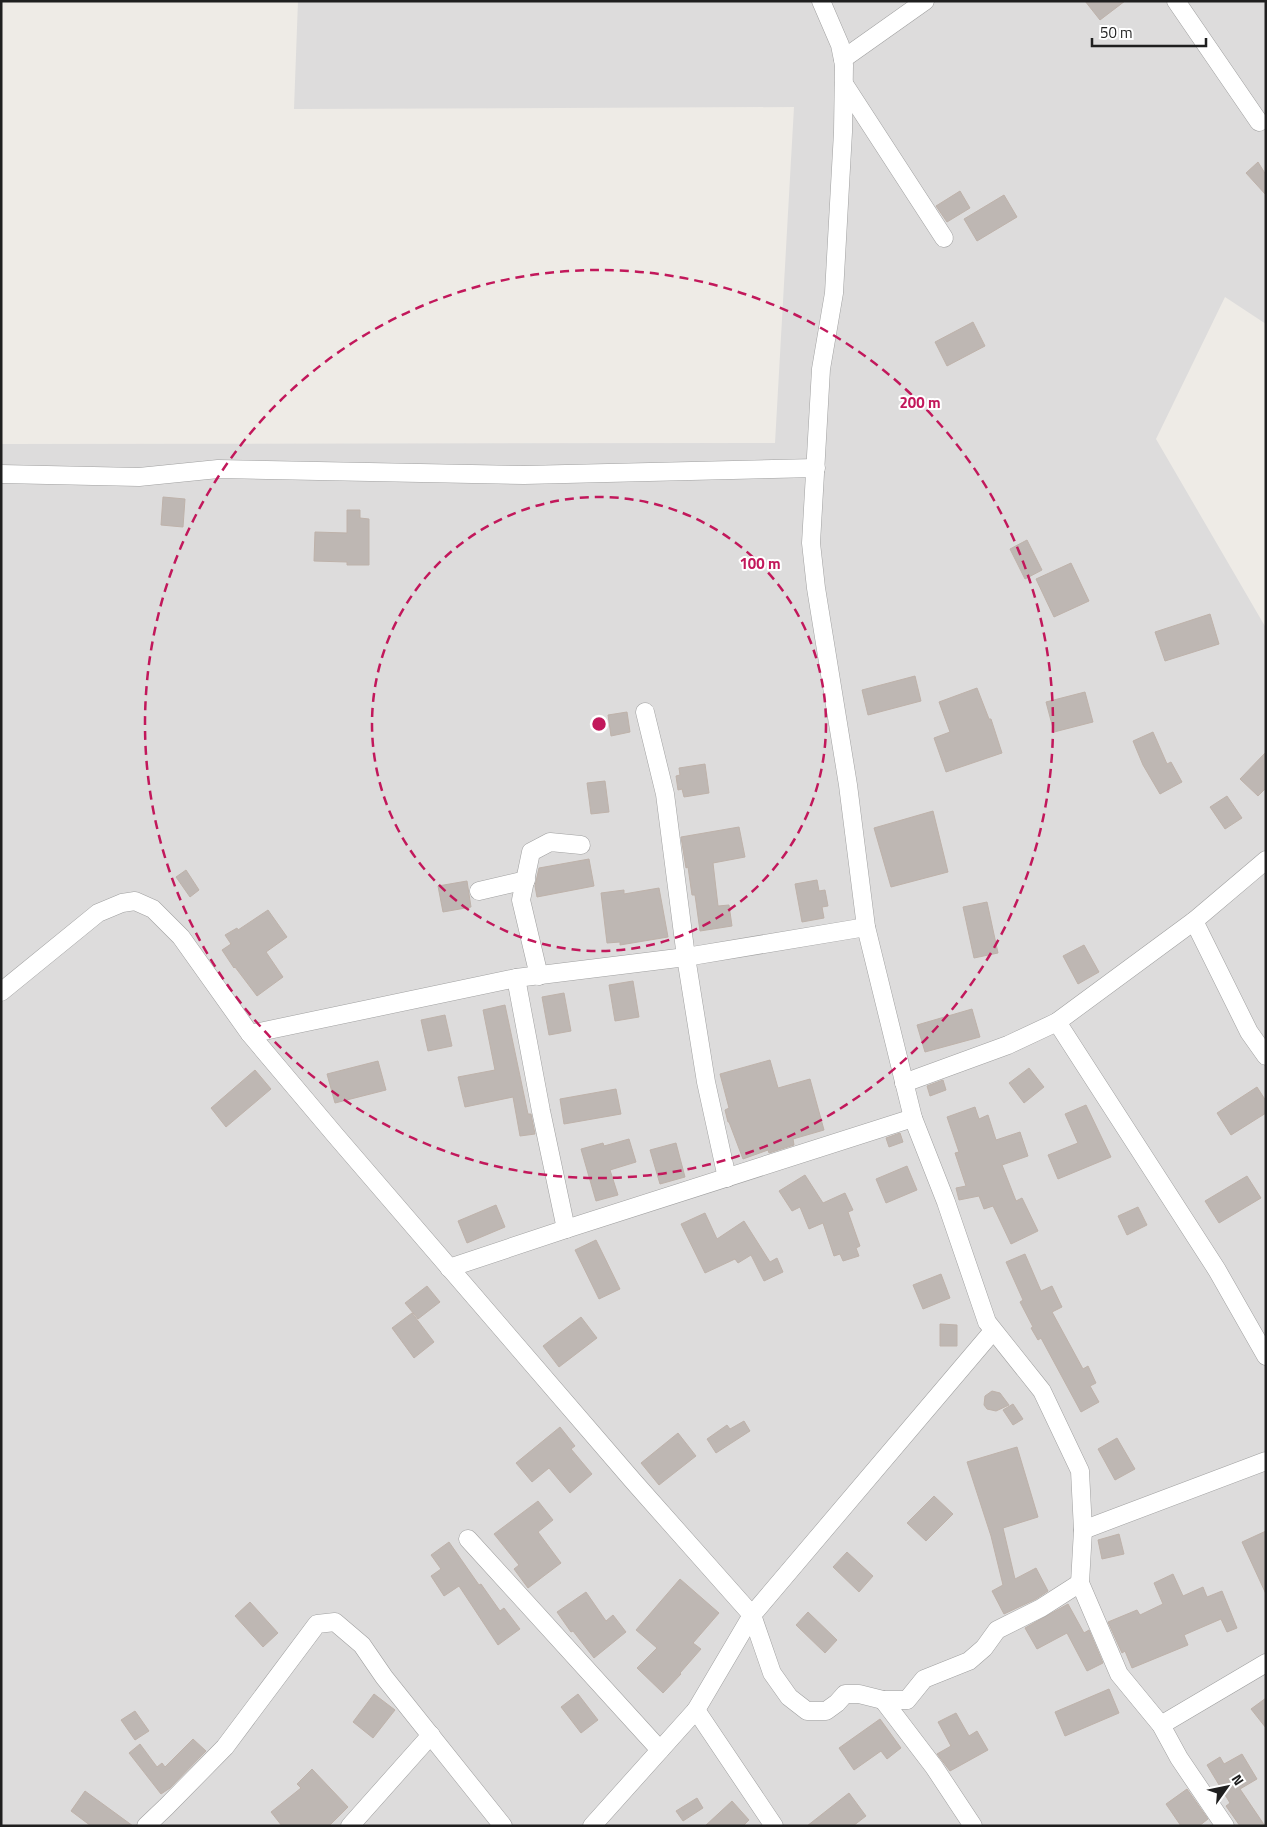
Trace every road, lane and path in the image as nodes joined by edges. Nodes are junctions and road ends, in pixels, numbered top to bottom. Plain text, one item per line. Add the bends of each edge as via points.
1 (821, 1) edge
2 (925, 1) edge
3 (1176, 1) edge
4 (843, 59) junction
5 (844, 84) junction
6 (1259, 122) dead end
7 (944, 238) dead end
8 (816, 468) junction
9 (1, 474) edge
10 (645, 712) dead end
11 (581, 845) dead end
12 (1266, 860) edge
13 (526, 880) junction
14 (480, 891) dead end
15 (1194, 921) junction
16 (866, 927) junction
17 (686, 956) junction
18 (539, 976) junction
19 (516, 978) junction
20 (1, 992) edge
21 (1057, 1022) junction
22 (250, 1034) junction
23 (1266, 1056) edge
24 (904, 1083) junction
25 (913, 1118) junction
26 (727, 1178) junction
27 (566, 1229) junction
28 (449, 1268) junction
29 (993, 1331) junction
30 (1266, 1356) edge
31 (1266, 1461) edge
32 (1083, 1530) junction
33 (468, 1539) dead end
34 (1080, 1583) junction
35 (752, 1615) junction
36 (1266, 1663) edge
37 (883, 1700) junction
38 (696, 1710) junction
39 (1161, 1725) junction
40 (430, 1735) junction
41 (660, 1750) junction
42 (146, 1826) edge
43 (350, 1826) edge
44 (503, 1826) edge
45 (592, 1826) edge
46 (774, 1826) edge
47 (973, 1826) edge
48 (1225, 1826) edge

1 - 4 street
2 - 4 street
3 - 6 street
4 - 5 street
5 - 7 street
5 - 8 street via 834,292 821,369
8 - 9 street via 524,475 218,469 139,476
8 - 16 street via 811,543 813,567 848,785
10 - 17 street via 665,794
11 - 13 street via 550,842 531,852
12 - 15 street
13 - 14 street
13 - 18 street via 522,900
15 - 21 street
15 - 23 street via 1249,1032
16 - 17 street
16 - 24 street
17 - 18 street
17 - 26 street via 706,1082
18 - 19 street
19 - 22 street
19 - 27 street
20 - 22 street via 98,913 134,901 153,909 181,937
21 - 24 street via 1008,1045
21 - 30 street via 1217,1270
22 - 28 street
24 - 25 street
25 - 26 street
25 - 29 street
26 - 27 street
27 - 28 street
28 - 35 street
29 - 32 street via 1042,1391 1080,1471
29 - 35 street
31 - 32 street
32 - 34 street
33 - 41 street
34 - 37 street via 998,1630 968,1661 924,1679 907,1700
34 - 39 street via 1119,1674
35 - 37 street via 772,1673 789,1697 807,1712 826,1711 845,1694
35 - 38 street
36 - 39 street
37 - 47 street via 934,1767
38 - 41 street
38 - 46 street
39 - 48 street
40 - 42 street via 362,1645 335,1622 317,1624 225,1747
40 - 43 street
40 - 44 street
41 - 45 street

